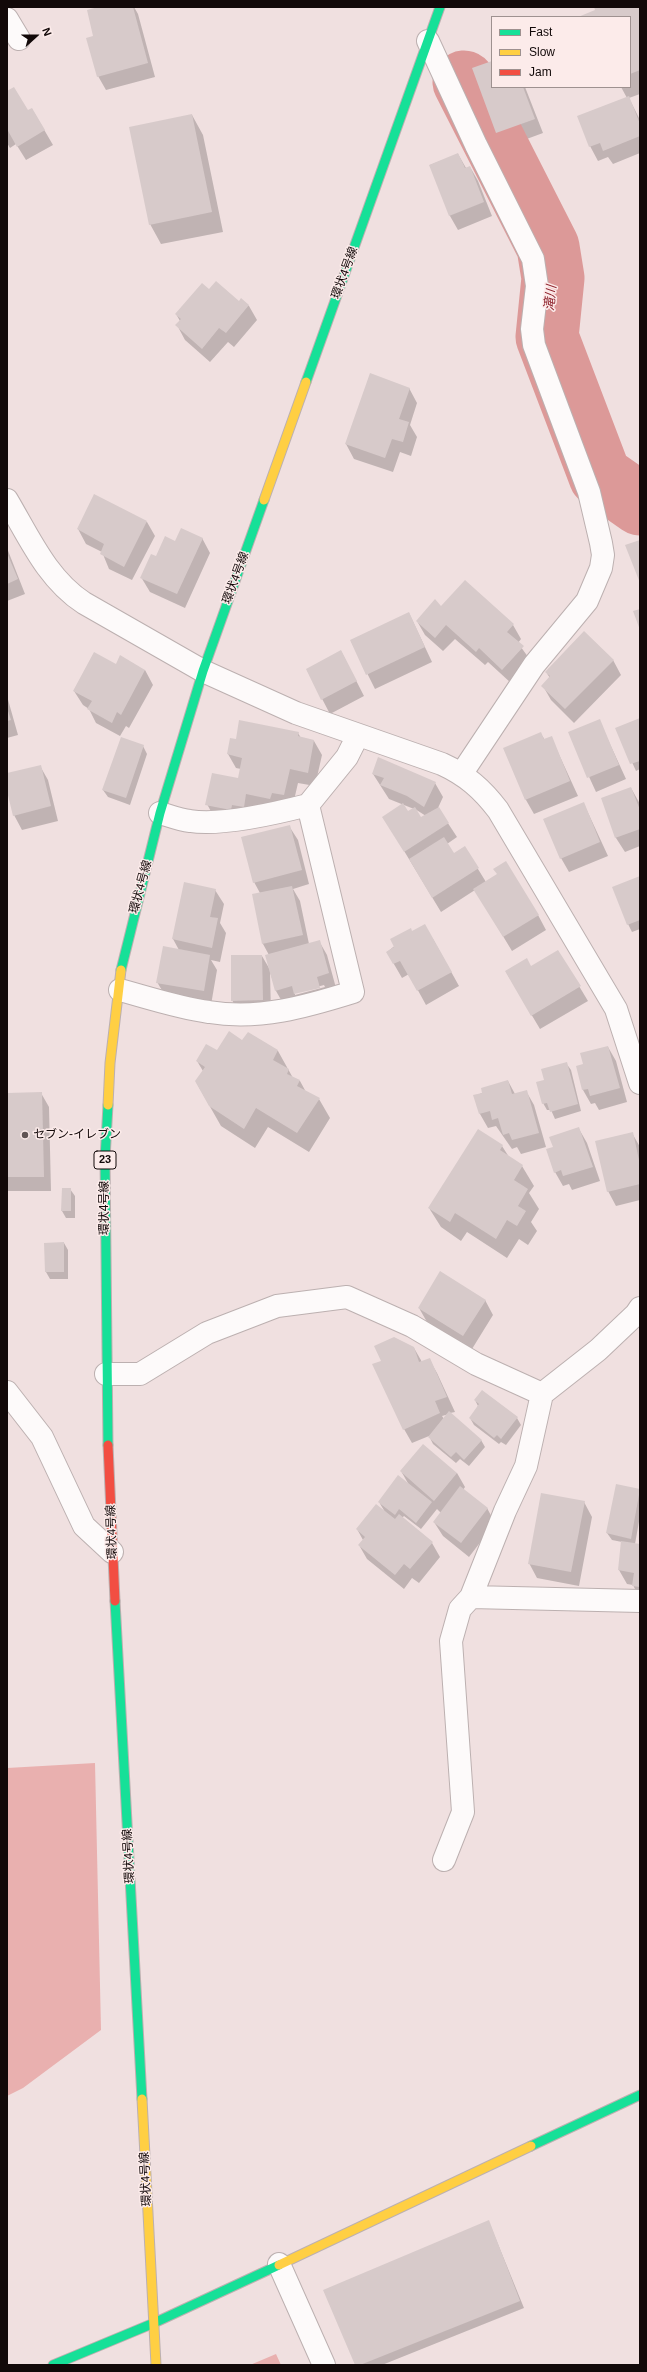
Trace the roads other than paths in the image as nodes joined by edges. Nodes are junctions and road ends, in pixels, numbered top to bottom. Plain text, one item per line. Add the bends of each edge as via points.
1 (7, 19) edge
2 (432, 20) edge
3 (19, 39) dead end
4 (7, 500) edge
5 (203, 671) junction
6 (358, 735) junction
7 (462, 773) junction
8 (308, 805) junction
9 (160, 813) junction
10 (120, 990) junction
11 (640, 1083) edge
12 (640, 1308) edge
13 (106, 1374) junction
14 (7, 1392) edge
15 (542, 1394) junction
16 (112, 1552) junction
17 (471, 1597) junction
18 (640, 1601) edge
19 (444, 1860) dead end
20 (640, 2095) edge
21 (279, 2264) junction
22 (154, 2323) junction
23 (53, 2365) edge
24 (156, 2365) edge
25 (324, 2365) edge

1 - 3 street
2 - 5 main road, 環状4号線 / 23
2 - 7 street via 476,145 533,259 537,286 532,329 534,345 589,492 603,555 601,568 587,601 534,665
4 - 5 street via 42,559 69,594
5 - 6 street via 296,713
5 - 9 main road, 環状4号線 / 23
6 - 7 street
6 - 8 street via 347,757
7 - 11 street via 483,790 498,810 616,1009
8 - 9 street via 275,813 215,820 190,821
8 - 10 street via 353,992 302,1008 253,1015 209,1012
9 - 10 main road, 環状4号線 / 23 via 122,960
10 - 13 main road, 環状4号線 / 23 via 110,1063 105,1159
12 - 15 street via 598,1350
13 - 15 street via 140,1374 207,1333 277,1306 347,1297 412,1326 476,1364
13 - 16 main road, 環状4号線 / 23
14 - 16 street via 42,1437 84,1526
15 - 17 street via 526,1466
16 - 22 main road, 環状4号線 / 23
17 - 18 street
17 - 19 street via 460,1609 451,1641 463,1812
20 - 21 main road
21 - 22 main road
21 - 25 street
22 - 23 main road
22 - 24 main road, 環状4号線 / 23

